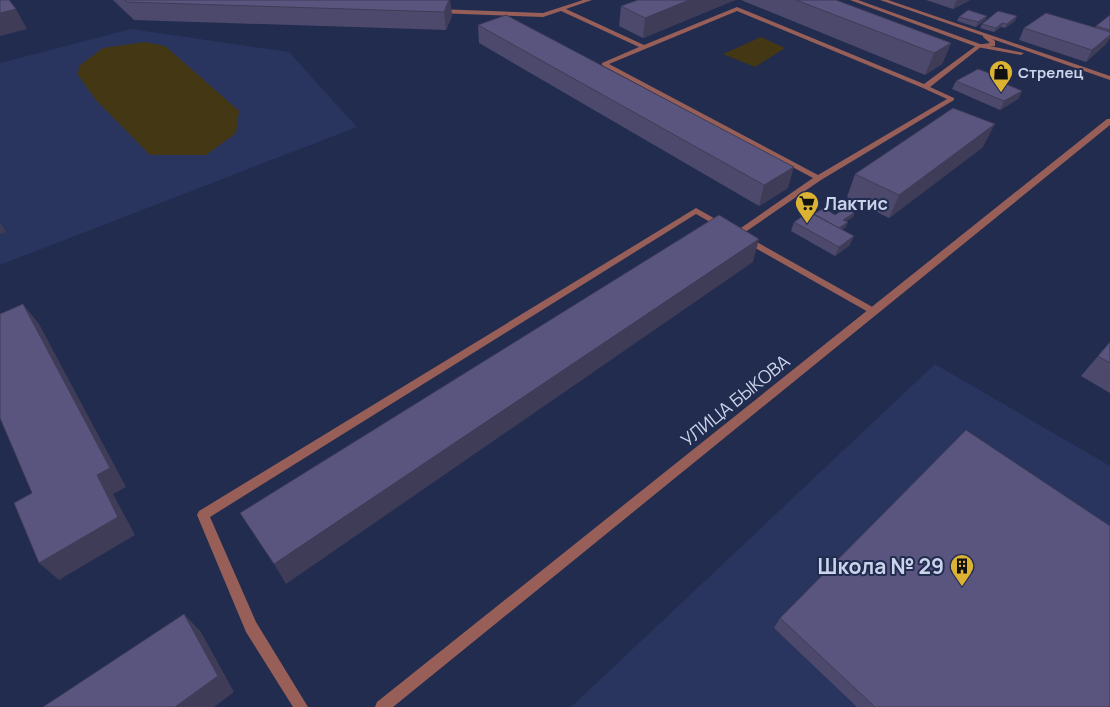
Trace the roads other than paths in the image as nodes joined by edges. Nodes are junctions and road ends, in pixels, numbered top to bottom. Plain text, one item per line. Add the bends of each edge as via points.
1 (589, 0) edge
2 (853, 0) edge
3 (883, 0) edge
4 (561, 9) junction
5 (433, 11) edge
6 (985, 36) junction
7 (979, 46) junction
8 (644, 47) junction
9 (1057, 59) junction
10 (1110, 78) edge
11 (925, 87) junction
12 (1110, 120) edge
13 (818, 178) junction
14 (738, 234) junction
15 (873, 311) junction
16 (301, 707) edge
17 (382, 707) edge

1 - 4 street
2 - 7 street
3 - 6 street
4 - 5 street via 543,15
4 - 8 street
6 - 7 street via 993,44
6 - 9 street
7 - 9 street
7 - 11 street
8 - 11 street via 737,9
8 - 13 street via 604,64
9 - 10 street
11 - 13 street via 952,100
12 - 15 street, УЛИЦА БЫКОВА
13 - 14 street
14 - 15 street
14 - 16 street via 696,211 204,515 251,627
15 - 17 street, УЛИЦА БЫКОВА

